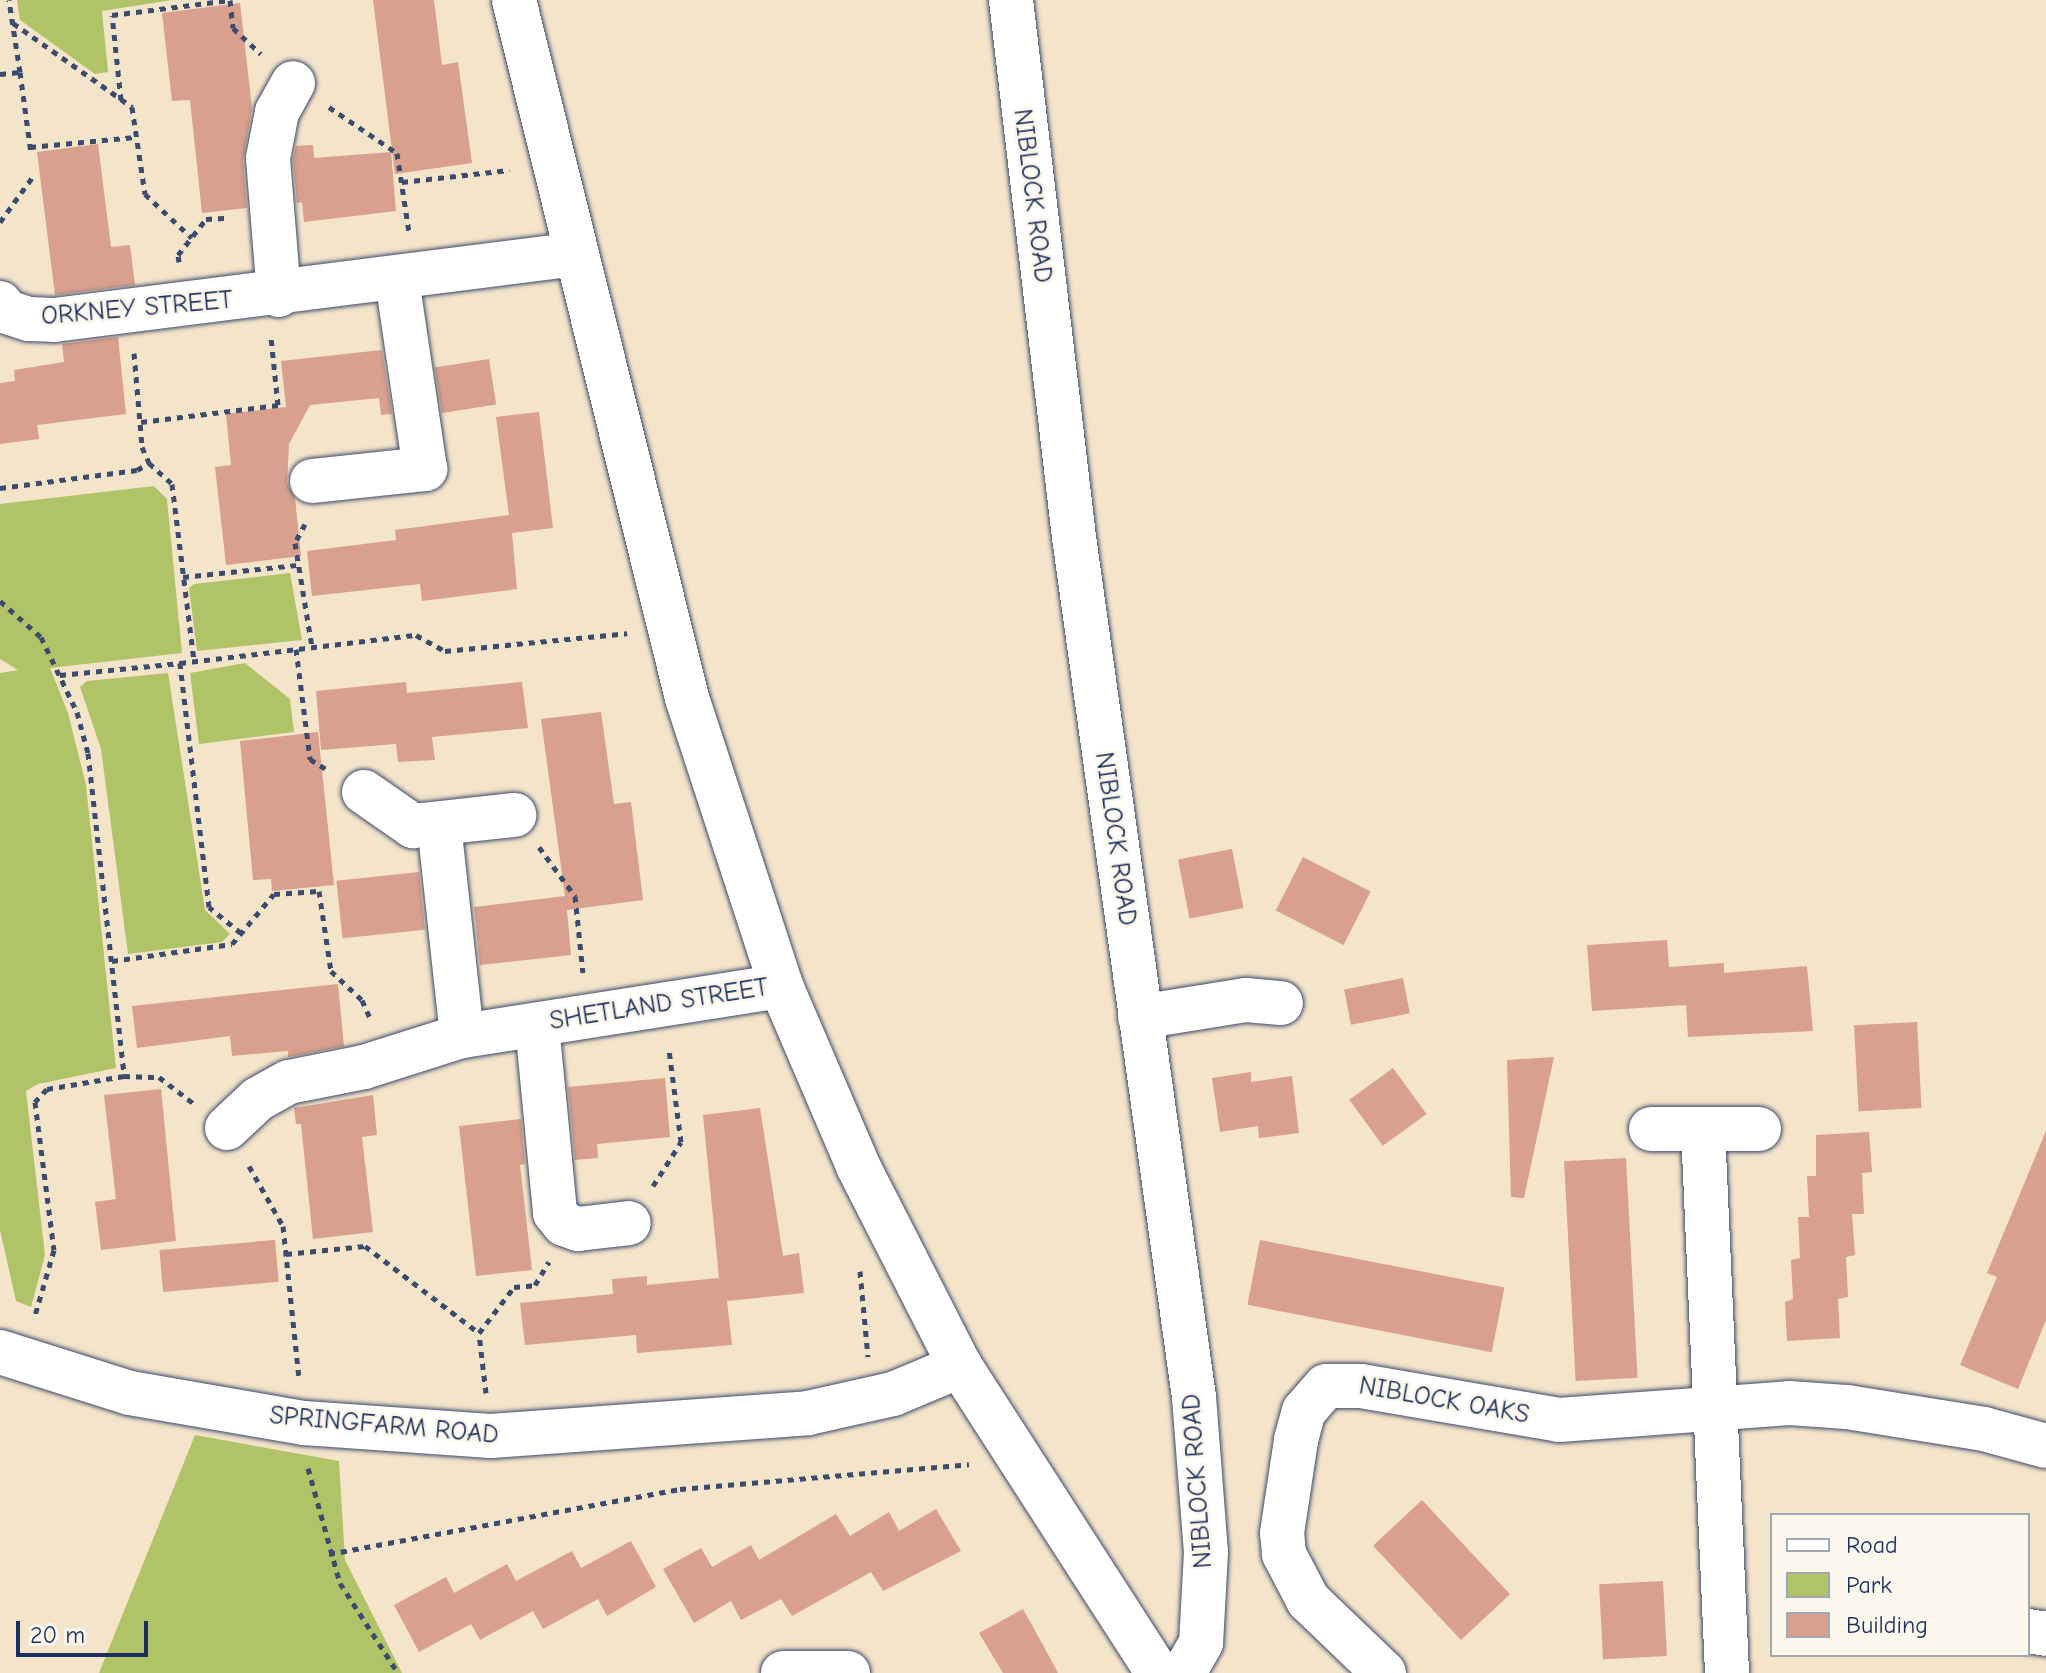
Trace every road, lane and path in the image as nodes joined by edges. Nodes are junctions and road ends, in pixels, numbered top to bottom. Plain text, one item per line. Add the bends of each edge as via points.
1 (9, 0) edge
2 (514, 0) edge
3 (1011, 0) edge
4 (13, 23) junction
5 (20, 72) junction
6 (0, 74) edge
7 (293, 83) junction
8 (121, 100) junction
9 (136, 137) junction
10 (514, 169) dead end
11 (34, 175) dead end
12 (402, 182) junction
13 (273, 215) junction
14 (0, 222) edge
15 (192, 238) junction
16 (577, 254) junction
17 (406, 278) junction
18 (273, 296) junction
19 (0, 303) edge
20 (143, 310) junction
21 (141, 422) junction
22 (149, 463) junction
23 (312, 481) joint
24 (0, 488) edge
25 (298, 565) junction
26 (183, 577) junction
27 (0, 601) edge
28 (636, 632) dead end
29 (312, 647) junction
30 (296, 649) junction
31 (194, 660) junction
32 (180, 663) junction
33 (60, 675) junction
34 (364, 792) joint
35 (514, 815) joint
36 (439, 824) junction
37 (241, 933) junction
38 (112, 961) junction
39 (781, 986) junction
40 (1281, 1003) dead end
41 (663, 1005) junction
42 (587, 1016) junction
43 (1140, 1017) junction
44 (537, 1025) junction
45 (462, 1036) junction
46 (389, 1059) junction
47 (124, 1076) junction
48 (227, 1128) junction
49 (1651, 1129) dead end
50 (1703, 1129) junction
51 (1759, 1129) dead end
52 (629, 1223) joint
53 (570, 1228) junction
54 (286, 1254) junction
55 (479, 1333) junction
56 (11, 1356) edge
57 (960, 1366) junction
58 (1717, 1408) junction
59 (304, 1423) junction
60 (491, 1436) junction
61 (2046, 1446) edge
62 (974, 1464) dead end
63 (329, 1554) junction
64 (1357, 1665) edge
65 (398, 1673) edge
66 (783, 1673) edge
67 (848, 1673) edge
68 (1158, 1673) edge
69 (1184, 1673) edge
70 (1727, 1673) edge

1 - 4 path
2 - 16 street
3 - 43 street, NIBLOCK ROAD via 1070,505
4 - 5 path
4 - 8 path
5 - 6 path
5 - 9 path via 31,150
7 - 8 path via 233,28 230,0 112,15
7 - 12 path via 397,153
7 - 13 street via 270,134
8 - 9 path via 132,107
9 - 15 path via 145,194
10 - 12 path
11 - 14 path
12 - 17 path
13 - 15 path via 206,219
13 - 18 street
15 - 20 path via 178,255 180,271
16 - 17 street, ORKNEY STREET
16 - 39 street via 687,698
17 - 18 street, ORKNEY STREET
17 - 23 street via 425,469
18 - 20 street, ORKNEY STREET
18 - 21 path via 278,405
19 - 20 street, ORKNEY STREET via 7,312 29,319
20 - 21 path
21 - 22 path
22 - 24 path via 137,470
22 - 26 path via 172,484
23 - 25 path via 307,520 295,543
25 - 26 path
25 - 29 path
26 - 31 path
27 - 33 path via 41,637
28 - 29 path via 445,651 416,635
29 - 30 path
30 - 31 path
30 - 34 path via 310,759
31 - 32 path
32 - 33 path
32 - 37 path via 209,907
33 - 38 path via 88,753
34 - 36 street via 413,826
35 - 36 street
35 - 42 path via 575,896
36 - 45 street
37 - 38 path via 232,944
37 - 46 path via 274,894 319,891 331,971 362,1000
38 - 47 path
39 - 41 street, SHETLAND STREET
39 - 57 street via 858,1166
40 - 43 street via 1246,1000
41 - 42 street, SHETLAND STREET
41 - 52 path via 681,1142
42 - 44 street, SHETLAND STREET
43 - 69 street, NIBLOCK ROAD via 1194,1397 1206,1552 1201,1643
44 - 45 street, SHETLAND STREET
44 - 53 street, SHETLAND STREET via 553,1206
45 - 46 street, SHETLAND STREET
46 - 48 street, SHETLAND STREET via 289,1082 258,1099
47 - 48 path via 159,1077
47 - 56 path via 47,1089 35,1102 54,1250
48 - 54 path via 283,1226
49 - 50 street
50 - 51 street
50 - 58 street
52 - 53 street
53 - 55 path via 535,1285 514,1287
54 - 55 path via 365,1246
54 - 59 path
55 - 60 path
56 - 59 street, SPRINGFARM ROAD via 130,1393
57 - 60 street, SPRINGFARM ROAD via 893,1394 808,1413
57 - 68 street
58 - 61 street, NIBLOCK OAKS via 1789,1403 1847,1407 1984,1429
58 - 64 street, NIBLOCK OAKS via 1559,1420 1352,1384 1326,1386 1304,1411 1296,1440 1282,1533 1284,1554 1308,1600
58 - 70 street
59 - 60 street, SPRINGFARM ROAD
59 - 63 path via 309,1480
62 - 63 path via 680,1489
63 - 65 path via 340,1583
66 - 67 street

